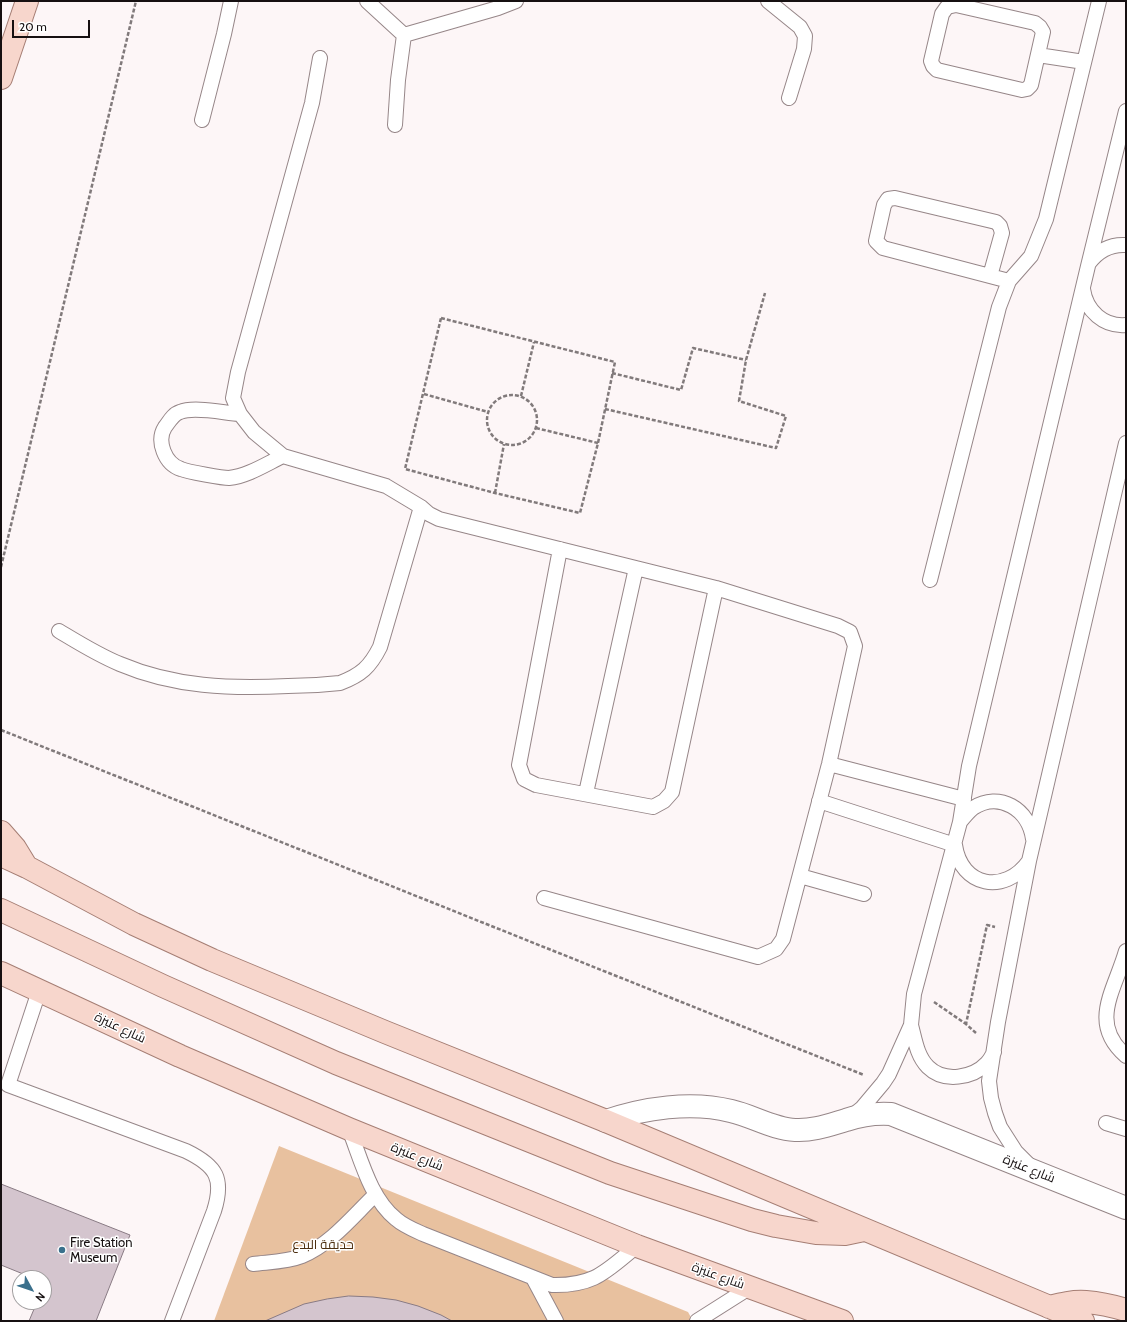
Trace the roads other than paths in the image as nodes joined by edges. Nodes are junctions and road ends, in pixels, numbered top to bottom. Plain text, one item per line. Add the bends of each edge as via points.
1 (26, 1) edge
2 (232, 1) edge
3 (367, 1) edge
4 (516, 1) edge
5 (768, 1) edge
6 (1099, 1) edge
7 (404, 35) junction
8 (1038, 55) junction
9 (320, 58) dead end
10 (1084, 62) junction
11 (1, 78) edge
12 (789, 98) dead end
13 (1126, 111) edge
14 (202, 120) dead end
15 (395, 125) dead end
16 (1126, 245) edge
17 (1088, 266) junction
18 (990, 276) junction
19 (1009, 281) junction
20 (1083, 287) junction
21 (1126, 325) edge
22 (240, 414) junction
23 (1126, 443) edge
24 (282, 456) junction
25 (421, 507) junction
26 (560, 549) junction
27 (636, 568) junction
28 (930, 580) dead end
29 (716, 588) junction
30 (59, 631) dead end
31 (829, 764) junction
32 (586, 794) junction
33 (964, 799) junction
34 (820, 801) junction
35 (960, 822) junction
36 (1, 832) edge
37 (1034, 841) junction
38 (954, 845) junction
39 (1, 855) edge
40 (1029, 861) junction
41 (27, 867) junction
42 (800, 876) junction
43 (864, 894) dead end
44 (544, 898) dead end
45 (1, 910) edge
46 (1126, 951) edge
47 (1124, 966) edge
48 (1, 973) edge
49 (39, 990) junction
50 (911, 1025) junction
51 (995, 1051) junction
52 (1126, 1056) edge
53 (847, 1120) junction
54 (606, 1121) junction
55 (1106, 1123) dead end
56 (349, 1129) junction
57 (1126, 1129) edge
58 (1034, 1171) junction
59 (375, 1195) junction
60 (1126, 1208) edge
61 (866, 1230) junction
62 (637, 1246) junction
63 (253, 1264) dead end
64 (533, 1278) junction
65 (749, 1288) junction
66 (1048, 1307) junction
67 (1126, 1310) edge
68 (172, 1321) edge
69 (556, 1321) edge
70 (697, 1321) edge
71 (842, 1321) edge
72 (1083, 1321) edge

1 - 11 main road
2 - 14 lane
3 - 7 lane
4 - 7 lane
5 - 12 lane via 800,27 805,36 804,49
6 - 10 lane
7 - 15 lane
8 - 8 lane via 1031,85 1022,90 937,70 932,61 942,14 947,7 956,5 1040,27 1043,32
8 - 10 lane
9 - 22 lane via 312,103 238,372 233,398
10 - 19 lane via 1046,219 1031,256
13 - 17 lane
16 - 17 lane via 1100,251
17 - 20 lane
18 - 18 lane via 883,248 876,241 884,204 888,199 895,198 996,222 1002,233
18 - 19 lane
19 - 28 lane via 999,307
20 - 21 lane via 1087,304 1098,317 1114,325
20 - 33 lane via 973,751
22 - 24 lane via 254,432
22 - 24 lane via 189,409 178,412 162,431 160,441 163,451 170,462 180,469 227,478 240,476
23 - 37 lane
24 - 25 lane via 386,486
25 - 26 lane via 439,519
25 - 30 lane via 380,648 373,661 362,672 340,683 258,688 190,684 121,665 89,650
26 - 27 lane
26 - 32 lane via 519,765 524,779 536,785
27 - 29 lane
27 - 32 lane
29 - 31 lane via 850,632 855,646
29 - 32 lane via 672,792 653,807
31 - 33 lane
31 - 34 lane
33 - 35 lane
34 - 38 lane
34 - 42 lane
35 - 37 lane via 981,804 990,802 1009,805 1029,823
35 - 38 lane
36 - 41 main road
37 - 40 lane
38 - 40 lane via 956,855 964,868 986,882 1006,880 1019,873
38 - 50 lane via 914,994
39 - 41 main road
40 - 51 lane via 998,1022
41 - 54 main road via 134,924 212,960
42 - 43 lane
42 - 44 lane via 783,939 776,949 758,957
45 - 61 main road via 336,1063 610,1173 776,1226 816,1233 845,1234
46 - 47 lane
47 - 52 lane via 1107,1004 1106,1020 1109,1035
48 - 49 main road, شارع عنيزة
49 - 56 main road, شارع عنيزة via 180,1056
49 - 68 lane via 8,1085 186,1151 199,1157 216,1175 219,1187 217,1200
50 - 51 lane via 916,1046 929,1068 948,1077 970,1074 988,1062
50 - 53 lane via 883,1083 862,1108
51 - 58 lane via 990,1081 995,1113 1016,1152
53 - 54 street, شارع عنيزة via 808,1130 794,1130 731,1111 695,1106 656,1108
53 - 58 street, شارع عنيزة via 876,1114 891,1114
54 - 61 main road
55 - 57 lane
56 - 59 lane
56 - 62 main road, شارع عنيزة
58 - 60 street, شارع عنيزة
59 - 63 lane via 337,1232 302,1256
59 - 64 lane via 392,1216 409,1228
61 - 66 main road
62 - 64 lane via 605,1272 581,1284 552,1285
62 - 65 main road, شارع عنيزة
64 - 69 lane
65 - 70 lane
65 - 71 main road, شارع عنيزة
66 - 67 main road via 1070,1302 1085,1302
66 - 72 main road

